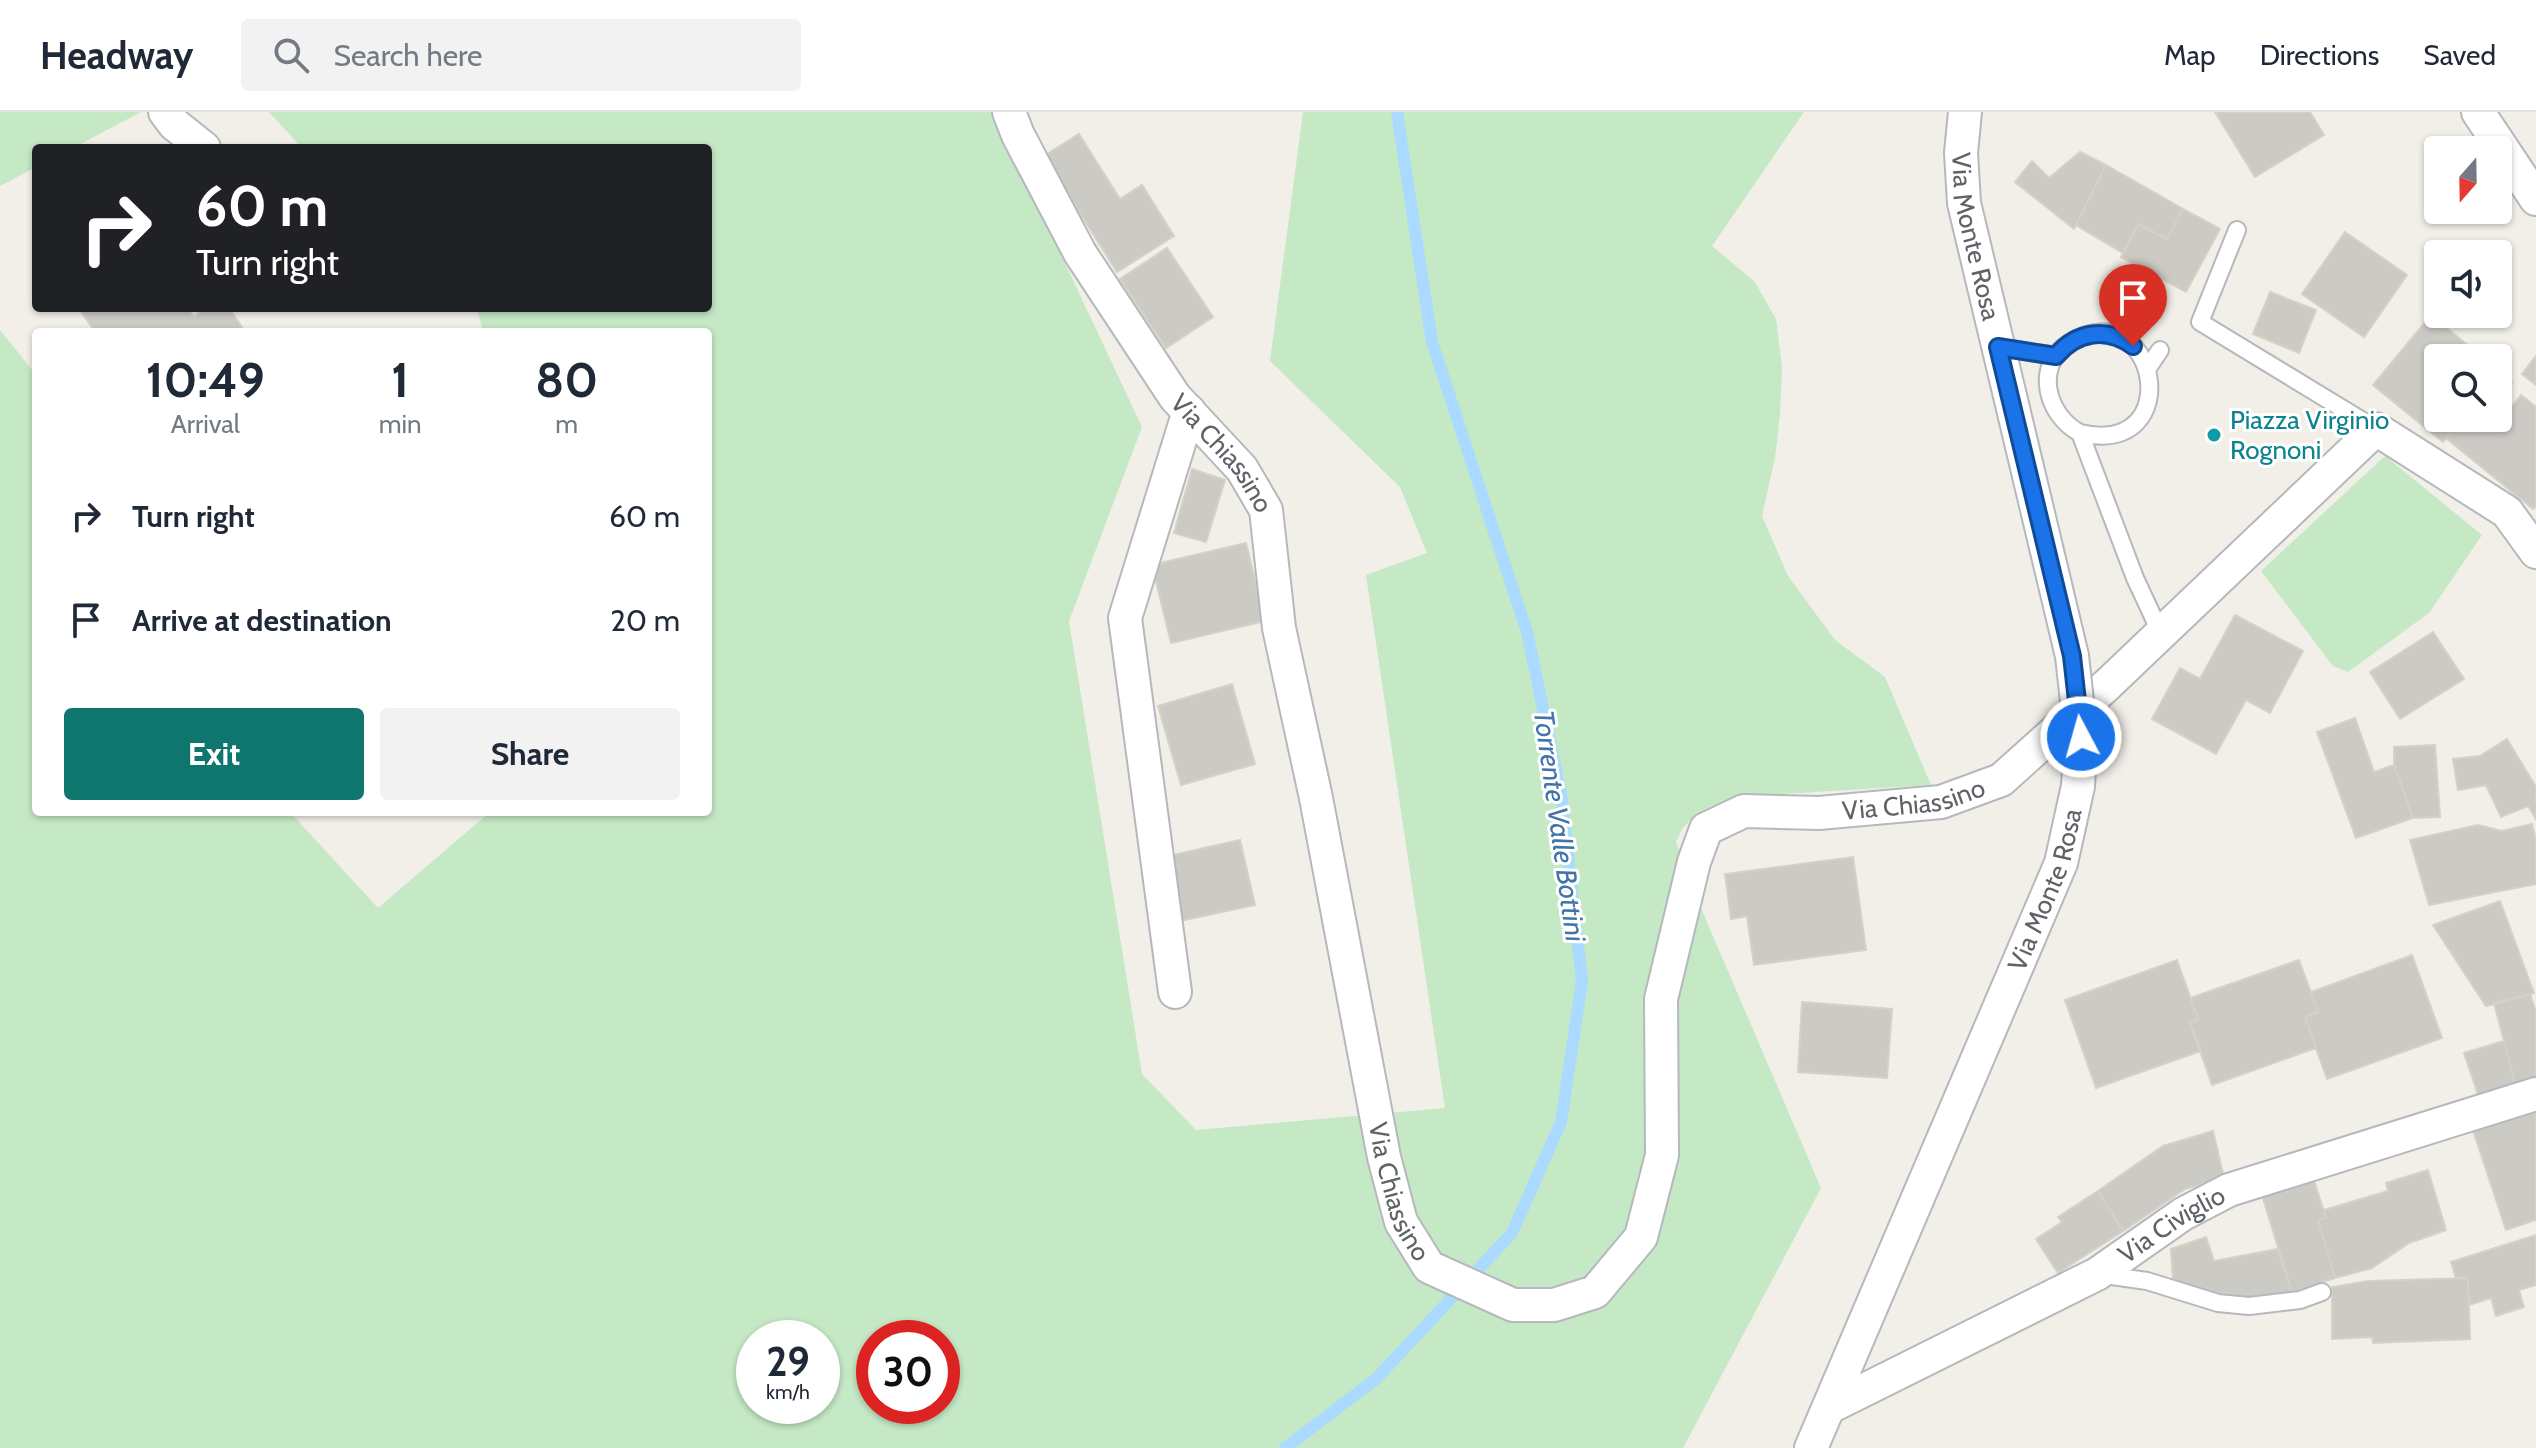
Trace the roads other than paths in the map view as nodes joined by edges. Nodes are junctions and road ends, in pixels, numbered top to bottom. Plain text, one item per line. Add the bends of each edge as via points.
1 (165, 112) edge
2 (1009, 112) edge
3 (1965, 112) edge
4 (2478, 112) edge
5 (199, 144) edge
6 (2536, 199) edge
7 (2237, 230) dead end
8 (1998, 347) junction
9 (2160, 350) dead end
10 (2056, 356) junction
11 (2148, 368) junction
12 (1189, 411) junction
13 (2376, 429) junction
14 (2080, 433) junction
15 (2536, 552) edge
16 (2161, 634) junction
17 (1175, 992) dead end
18 (2536, 1094) edge
19 (2097, 1274) junction
20 (2322, 1292) dead end
21 (1830, 1407) junction
22 (1811, 1448) edge

1 - 5 street
2 - 12 street, Via Chiassino via 1080,253
3 - 8 street, Via Monte Rosa via 1964,203
4 - 6 street
7 - 13 lane via 2200,322
8 - 10 lane
8 - 21 street, Via Monte Rosa, bridge via 2072,656 2081,737 2078,786 2061,863
9 - 11 lane
10 - 11 lane via 2084,335 2100,333 2133,346
10 - 14 lane via 2048,377 2051,404 2059,418
11 - 14 lane via 2147,405 2130,427 2106,436
12 - 16 street, Via Chiassino via 1242,469 1266,510 1279,628 1401,1222 1429,1267 1513,1305 1554,1305 1595,1292 1641,1237 1662,1155 1661,999 1706,829 1744,811 1819,813 1941,802 2001,780
12 - 17 street via 1125,618
13 - 15 street via 2507,512
13 - 16 street
14 - 16 lane
18 - 19 street, Via Civiglio via 2229,1190 2183,1214
19 - 20 lane via 2249,1306
19 - 21 street, Via Civiglio
21 - 22 street, Via Monte Rosa

